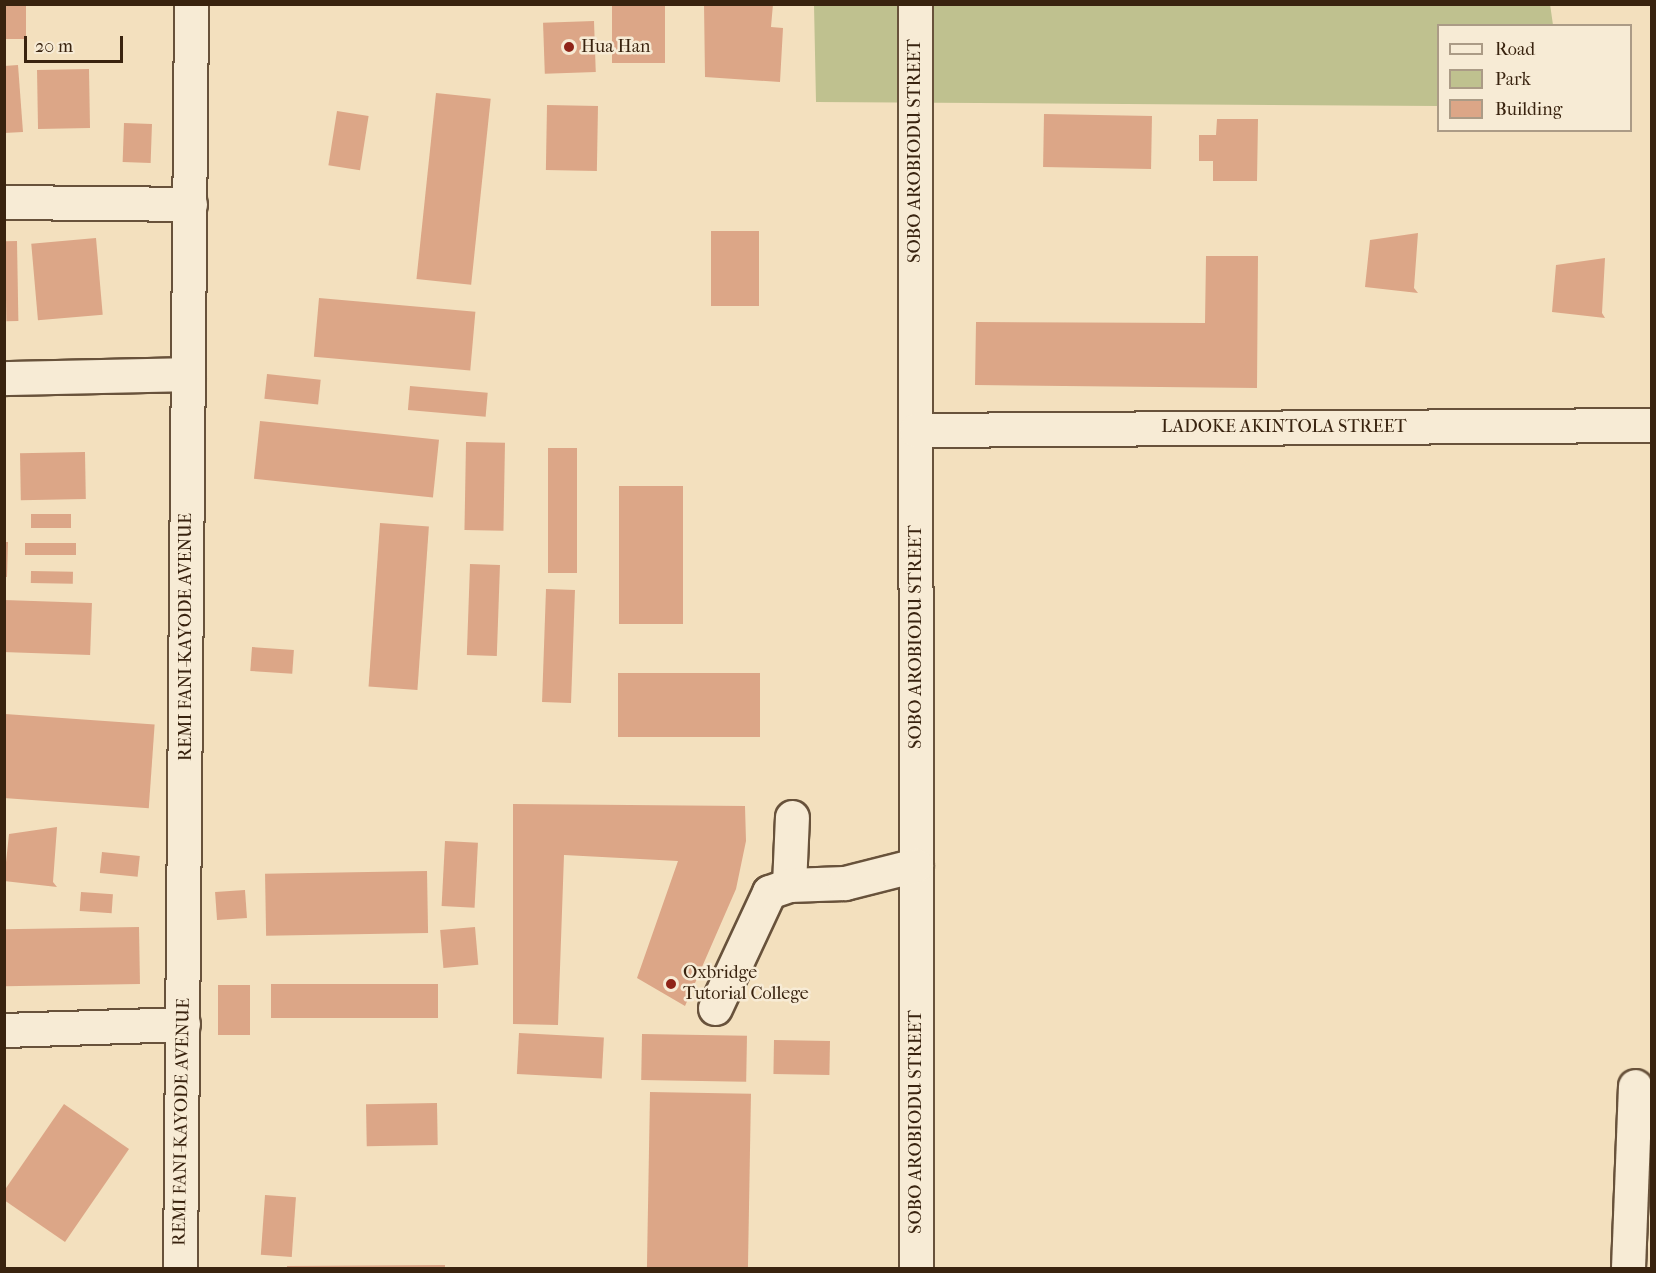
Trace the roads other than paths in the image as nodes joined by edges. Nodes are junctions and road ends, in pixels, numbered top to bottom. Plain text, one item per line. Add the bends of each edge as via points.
1 (191, 4) edge
2 (915, 4) edge
3 (4, 202) edge
4 (190, 204) junction
5 (188, 374) junction
6 (4, 378) edge
7 (1652, 425) edge
8 (916, 430) junction
9 (792, 817) dead end
10 (916, 866) junction
11 (789, 885) junction
12 (715, 1008) dead end
13 (183, 1024) junction
14 (4, 1030) edge
15 (1641, 1096) edge
16 (180, 1269) edge
17 (916, 1269) edge
18 (1628, 1269) edge

1 - 4 street, REMI FANI-KAYODE AVENUE
2 - 8 street, SOBO AROBIODU STREET
3 - 4 street
4 - 5 street, REMI FANI-KAYODE AVENUE
5 - 6 street
5 - 13 street, REMI FANI-KAYODE AVENUE
7 - 8 street, LADOKE AKINTOLA STREET
8 - 10 street, SOBO AROBIODU STREET
9 - 11 street
10 - 11 street via 845,883
10 - 17 street, SOBO AROBIODU STREET
11 - 12 street via 769,892
13 - 14 street
13 - 16 street, REMI FANI-KAYODE AVENUE
15 - 18 street

